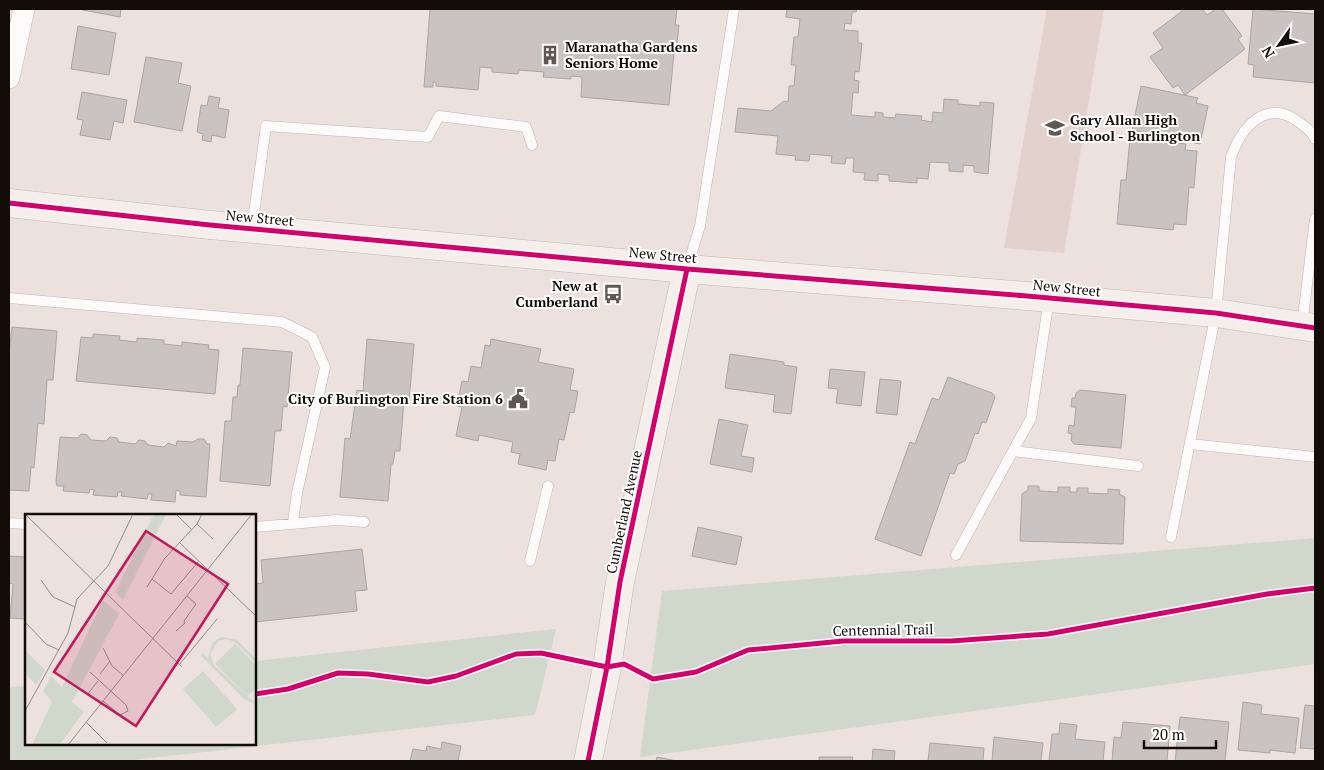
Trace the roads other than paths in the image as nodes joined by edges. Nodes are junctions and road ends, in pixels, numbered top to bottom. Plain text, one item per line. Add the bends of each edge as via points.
1 (24, 9) edge
2 (734, 9) edge
3 (9, 78) edge
4 (1315, 139) edge
5 (532, 145) dead end
6 (9, 203) edge
7 (1315, 219) edge
8 (252, 229) junction
9 (687, 269) junction
10 (9, 298) edge
11 (1049, 298) junction
12 (1216, 313) junction
13 (1309, 327) edge
14 (1190, 444) junction
15 (1012, 451) junction
16 (1315, 457) edge
17 (1138, 466) dead end
18 (548, 486) dead end
19 (364, 522) dead end
20 (9, 523) edge
21 (293, 523) junction
22 (25, 524) edge
23 (256, 527) edge
24 (1171, 538) dead end
25 (956, 555) dead end
26 (530, 561) dead end
27 (588, 761) edge

1 - 3 street
2 - 9 lane via 700,226
4 - 12 lane via 1291,116 1278,113 1253,121 1236,143 1231,157
5 - 8 lane via 526,128 439,116 428,137 266,126
6 - 8 main road, New Street
7 - 13 lane
8 - 9 main road, New Street
9 - 11 main road, New Street
9 - 27 main road, Cumberland Avenue via 620,582
10 - 21 lane via 282,322 312,337 325,367
11 - 12 main road, New Street
11 - 15 lane via 1031,418
12 - 13 main road, New Street
12 - 14 lane
14 - 16 lane
14 - 24 lane
15 - 17 lane
15 - 25 lane
18 - 26 lane
19 - 21 lane
20 - 22 lane
21 - 23 lane

